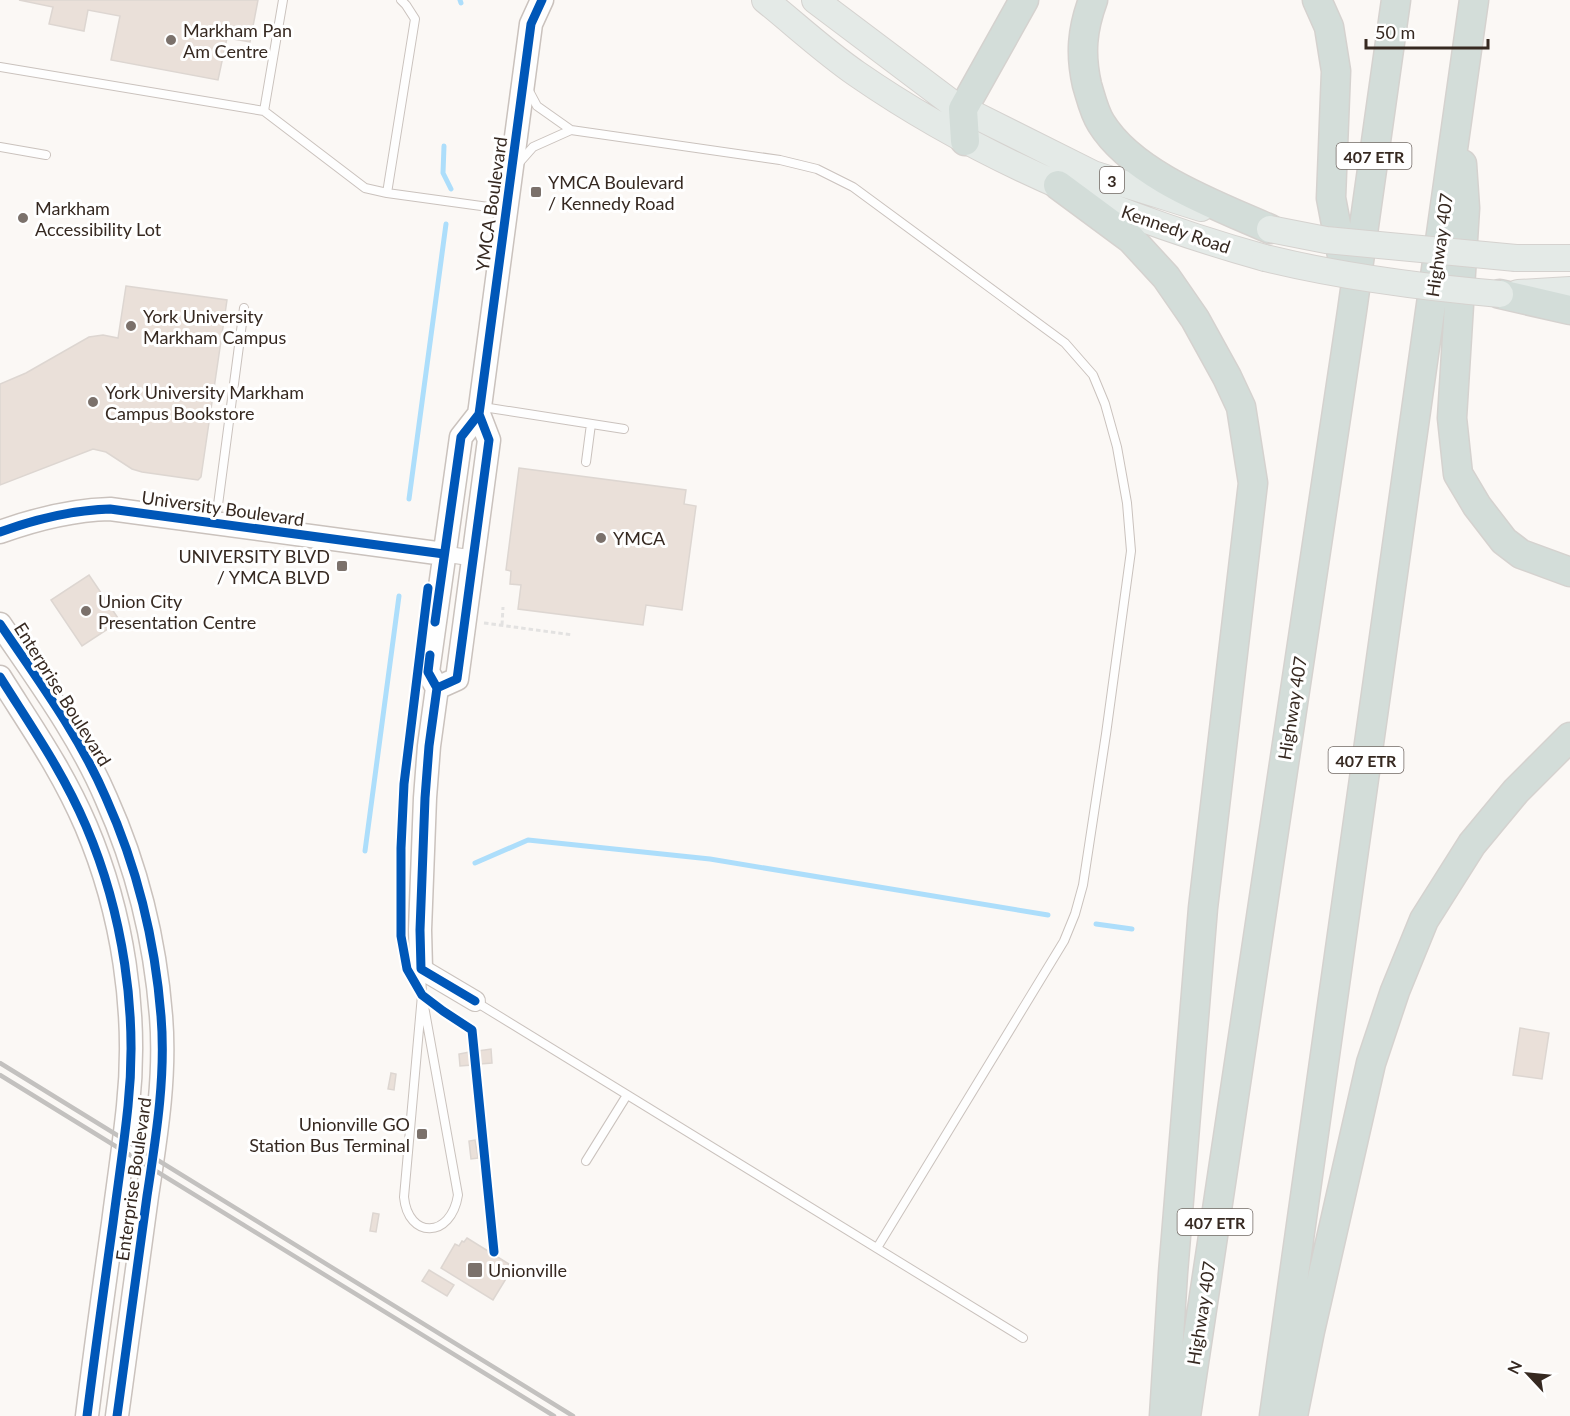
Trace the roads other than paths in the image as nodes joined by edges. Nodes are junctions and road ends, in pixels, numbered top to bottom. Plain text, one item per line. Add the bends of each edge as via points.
1 (283, 0) edge
2 (401, 0) edge
3 (542, 0) edge
4 (765, 0) edge
5 (815, 0) edge
6 (1024, 0) edge
7 (1093, 0) edge
8 (1317, 0) edge
9 (1396, 0) edge
10 (1474, 0) edge
11 (0, 67) edge
12 (524, 80) junction
13 (1458, 104) junction
14 (963, 110) junction
15 (264, 111) junction
16 (571, 130) junction
17 (965, 141) junction
18 (0, 147) edge
19 (45, 155) dead end
20 (512, 170) junction
21 (1059, 185) junction
22 (387, 193) junction
23 (507, 209) junction
24 (1270, 229) junction
25 (1570, 258) edge
26 (1570, 290) edge
27 (1500, 294) junction
28 (244, 308) dead end
29 (1570, 309) edge
30 (1352, 311) junction
31 (480, 410) junction
32 (591, 424) junction
33 (624, 429) dead end
34 (586, 462) dead end
35 (215, 523) junction
36 (0, 532) edge
37 (444, 554) junction
38 (473, 558) junction
39 (1570, 572) edge
40 (0, 624) edge
41 (0, 677) edge
42 (437, 688) junction
43 (1570, 737) edge
44 (421, 969) junction
45 (423, 995) junction
46 (475, 1001) joint
47 (627, 1095) junction
48 (586, 1161) dead end
49 (877, 1248) junction
50 (1023, 1338) dead end
51 (87, 1416) edge
52 (117, 1416) edge
53 (1164, 1416) edge
54 (1186, 1416) edge
55 (1274, 1416) edge
56 (1293, 1416) edge

1 - 15 lane
2 - 22 lane via 415,19
3 - 12 main road, YMCA Boulevard via 531,24
4 - 17 main road, Kennedy Road / 3 via 856,73
5 - 14 main road, Kennedy Road / 3
6 - 14 highway
7 - 24 highway via 1084,24 1082,63 1101,123 1136,160 1181,189
8 - 30 highway via 1329,27 1335,71 1331,198
9 - 30 highway, Highway 407 / 407 ETR
10 - 13 highway, Highway 407 / 407 ETR
11 - 15 lane
12 - 16 lane via 537,106
12 - 20 main road, YMCA Boulevard
13 - 39 highway via 1465,208 1452,418 1458,474 1504,542 1521,554
13 - 55 highway, Highway 407 / 407 ETR
14 - 17 highway
14 - 24 main road, Kennedy Road / 3 via 1093,174
15 - 22 lane via 365,189
16 - 20 lane via 533,147
16 - 49 lane via 780,160 817,169 853,187 1065,343 1093,375 1117,447 1131,551 1088,856 1076,914 1064,941
17 - 21 main road, Kennedy Road / 3
18 - 19 lane
20 - 23 main road, YMCA Boulevard
21 - 27 main road, Kennedy Road / 3, bridge via 1193,238 1265,258 1322,272
21 - 53 highway via 1131,239 1166,277 1195,319 1241,407 1252,483 1203,908
22 - 23 lane
23 - 31 main road, YMCA Boulevard
24 - 25 main road, Kennedy Road / 3, bridge via 1326,240 1516,258
26 - 27 main road, Kennedy Road / 3
27 - 29 highway
28 - 35 lane
30 - 54 highway, Highway 407 / 407 ETR
31 - 32 lane
31 - 37 main road, YMCA Boulevard via 461,437
31 - 38 main road, YMCA Boulevard via 489,440
32 - 33 lane
32 - 34 lane
35 - 36 main road, University Boulevard via 110,509 82,510 55,514
35 - 37 main road, University Boulevard
37 - 38 street, University Boulevard
37 - 42 main road, YMCA Boulevard via 428,672
38 - 42 main road, YMCA Boulevard via 456,679
40 - 52 main road, Enterprise Boulevard via 69,728 106,797 136,877 156,968 161,1018 161,1094
41 - 51 main road, Enterprise Boulevard via 47,748 87,828 115,914 124,962 130,1029 128,1105
42 - 44 main road, YMCA Boulevard via 425,798
43 - 56 highway via 1516,791 1472,844 1424,920 1399,981 1371,1063
44 - 45 lane
44 - 46 street
45 - 45 lane via 404,1197 410,1218 429,1228 450,1219 458,1195
46 - 47 lane
47 - 48 lane
47 - 49 lane
49 - 50 lane

